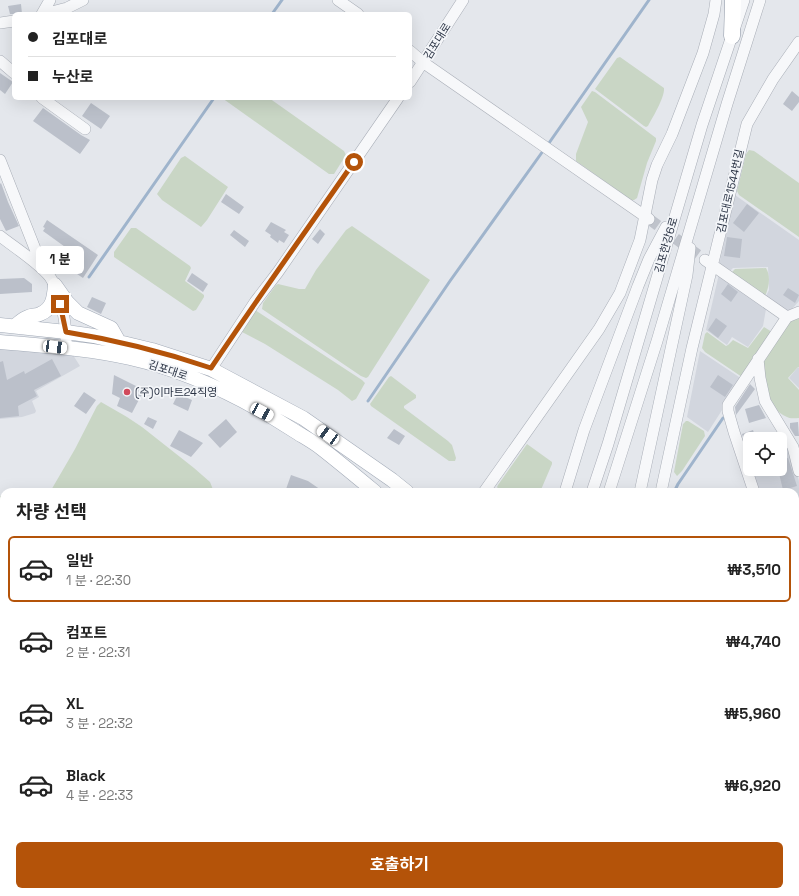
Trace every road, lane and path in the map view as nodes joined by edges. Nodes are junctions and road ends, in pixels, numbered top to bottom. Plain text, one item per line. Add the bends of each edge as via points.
1 (50, 0) edge
2 (83, 0) edge
3 (338, 0) edge
4 (464, 0) edge
5 (716, 0) edge
6 (733, 0) edge
7 (744, 0) edge
8 (760, 0) edge
9 (44, 12) edge
10 (51, 12) edge
11 (355, 12) edge
12 (12, 21) edge
13 (0, 23) edge
14 (732, 36) junction
15 (799, 42) edge
16 (412, 53) edge
17 (0, 61) edge
18 (424, 63) junction
19 (12, 71) edge
20 (412, 79) edge
21 (45, 100) edge
22 (397, 100) edge
23 (85, 129) dead end
24 (0, 160) edge
25 (677, 208) junction
26 (694, 216) junction
27 (647, 218) junction
28 (0, 236) edge
29 (709, 262) junction
30 (43, 270) junction
31 (55, 285) junction
32 (799, 312) edge
33 (787, 317) junction
34 (0, 325) edge
35 (15, 326) junction
36 (66, 332) junction
37 (0, 342) edge
38 (119, 342) junction
39 (66, 348) junction
40 (758, 359) junction
41 (211, 368) junction
42 (799, 471) edge
43 (370, 488) edge
44 (402, 488) edge
45 (487, 488) edge
46 (566, 488) edge
47 (593, 488) edge
48 (610, 488) edge
49 (641, 488) edge
50 (662, 488) edge
51 (753, 488) edge

1 - 9 street
2 - 10 street
3 - 11 street
4 - 18 street, 김포대로
5 - 27 street via 703,53 652,180
6 - 14 highway
7 - 14 street, 김포한강6로
8 - 26 street, 김포한강6로
12 - 13 street
14 - 25 street, 김포한강6로
15 - 29 street, 김포대로1544번길 via 773,79 747,124
16 - 18 street
17 - 19 street
18 - 20 street, 김포대로
18 - 27 street
21 - 23 street
22 - 41 street
24 - 30 street
25 - 46 street via 649,259 638,286 584,430
25 - 47 street, 김포한강6로
26 - 48 street, 김포한강6로
26 - 49 street via 687,275
27 - 45 street via 630,270 615,304
28 - 30 street
29 - 33 street
29 - 50 street, 김포대로1544번길
30 - 31 street
31 - 35 main road via 51,306 45,312 27,317
31 - 36 street
31 - 38 main road via 78,313 111,328
32 - 33 street
33 - 40 street
34 - 35 main road, 김포대로
35 - 36 main road, 김포대로
36 - 38 main road, 김포대로
36 - 39 street
37 - 39 main road, 김포대로
38 - 41 main road, 김포대로
39 - 43 main road, 김포대로 via 130,358 196,379 225,392 274,418 320,447
40 - 42 street via 765,401 793,447
40 - 51 street via 728,405
41 - 44 main road, 김포대로 via 303,418

